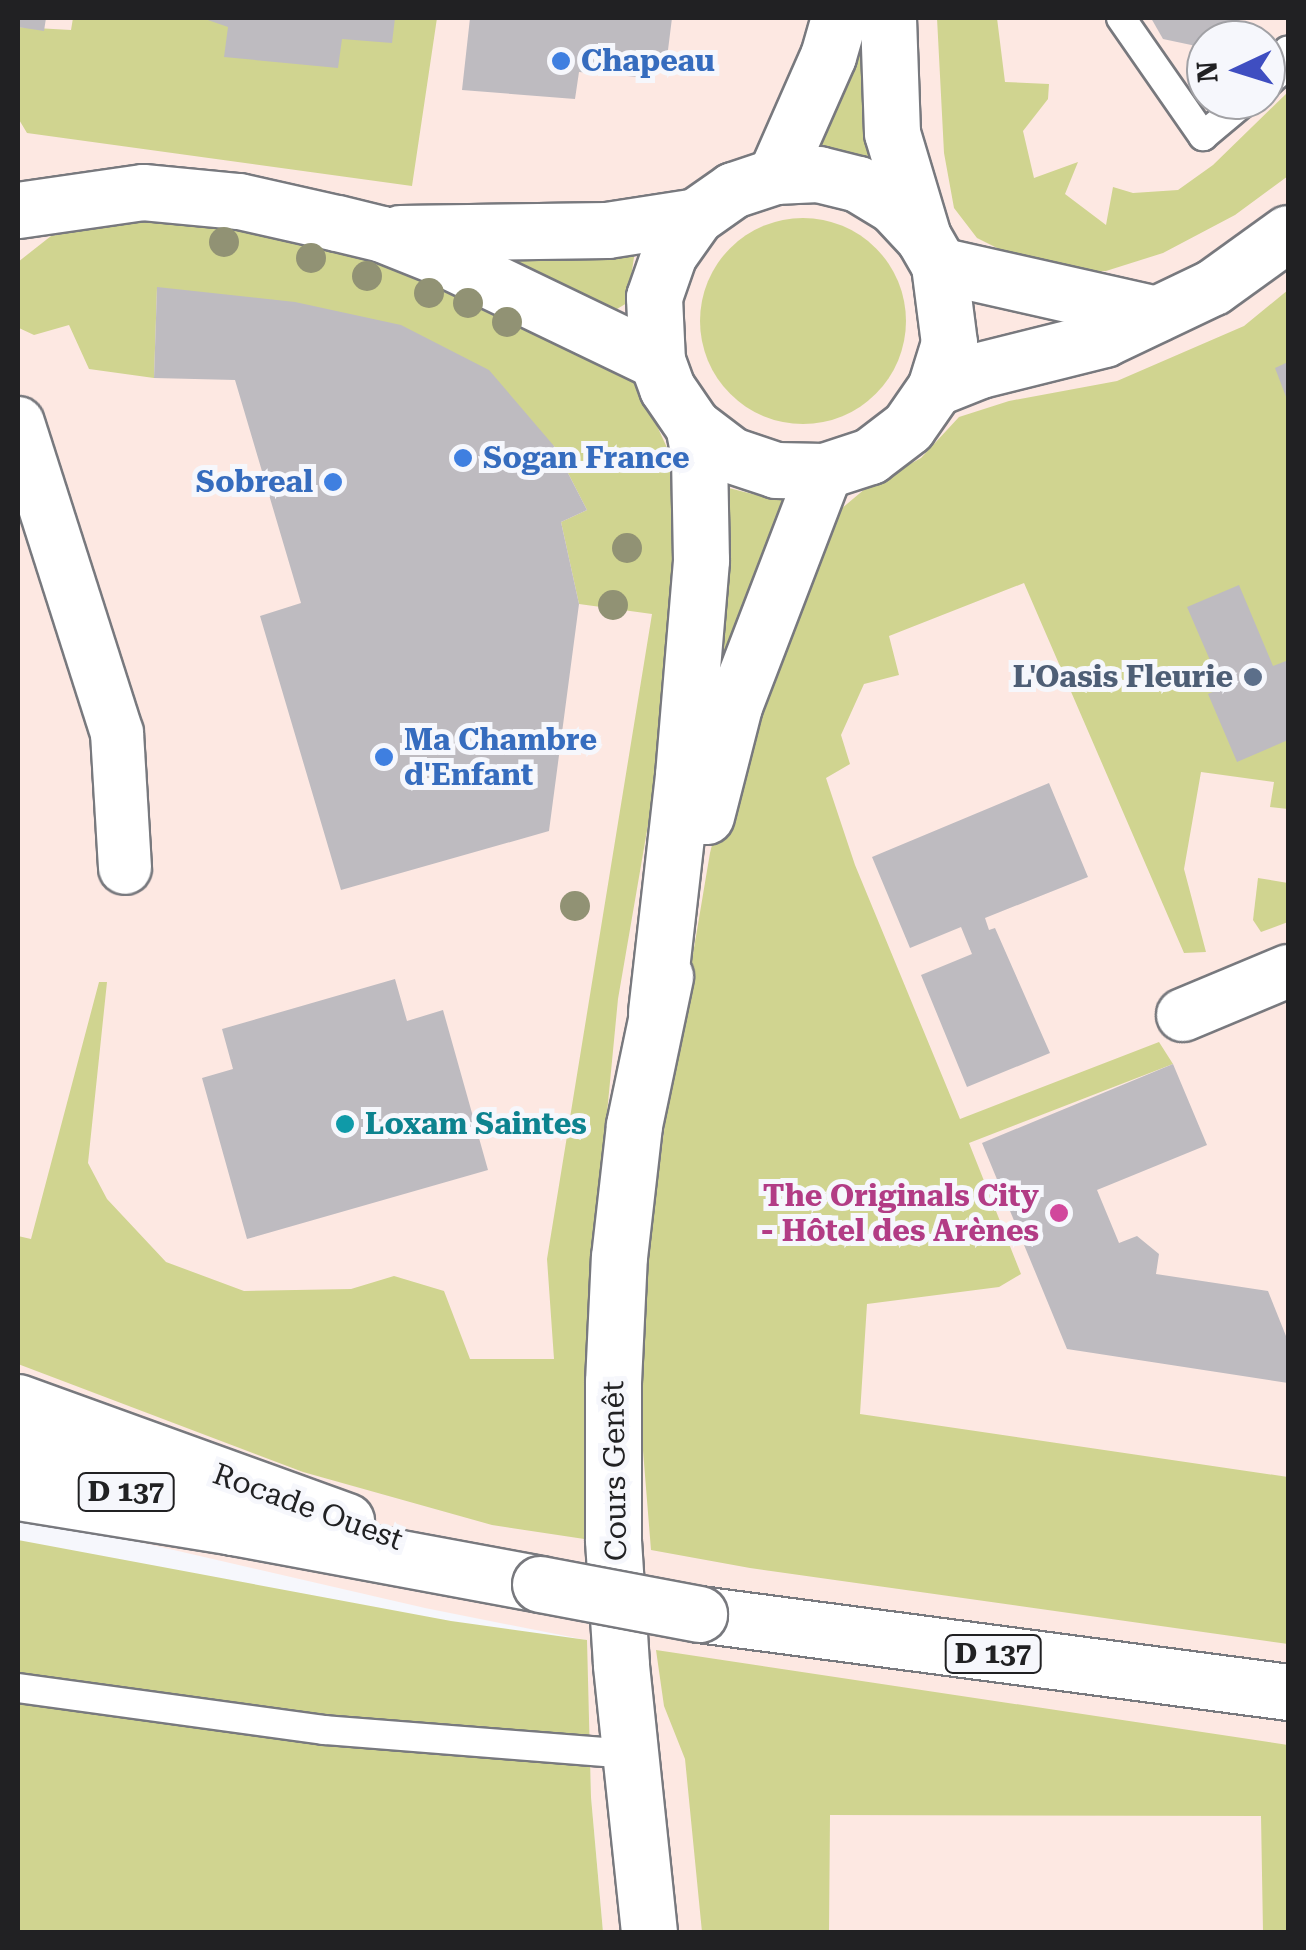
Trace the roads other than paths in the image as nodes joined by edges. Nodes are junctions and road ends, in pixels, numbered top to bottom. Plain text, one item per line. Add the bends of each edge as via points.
1 (839, 18) edge
2 (888, 18) edge
3 (1121, 18) edge
4 (1186, 113) edge
5 (1191, 120) edge
6 (1222, 120) edge
7 (775, 176) junction
8 (18, 210) edge
9 (696, 216) junction
10 (382, 234) junction
11 (1288, 234) edge
12 (931, 251) junction
13 (1156, 314) junction
14 (657, 360) junction
15 (936, 388) junction
16 (18, 422) edge
17 (693, 426) junction
18 (824, 471) junction
19 (125, 868) dead end
20 (1288, 971) edge
21 (656, 1012) junction
22 (1182, 1015) dead end
23 (18, 1402) edge
24 (18, 1456) edge
25 (18, 1492) edge
26 (234, 1527) junction
27 (485, 1571) junction
28 (18, 1688) edge
29 (1288, 1692) edge
30 (628, 1754) junction
31 (649, 1932) edge

1 - 7 main road
2 - 12 main road via 892,133
3 - 4 lane
5 - 6 lane via 1202,136
7 - 9 main road via 733,190
7 - 12 main road via 818,174 858,184 894,206
8 - 10 main road via 107,194 188,194
9 - 10 main road via 608,230
9 - 14 main road via 669,254 654,297
10 - 14 main road
11 - 13 main road via 1213,287
12 - 13 main road
12 - 15 main road via 949,343
13 - 15 main road via 1104,339
14 - 17 main road
15 - 18 main road via 908,427 870,456
16 - 19 street via 116,733
17 - 18 main road via 731,455 776,470
17 - 21 main road via 702,560
18 - 21 main road via 734,706
20 - 22 street
21 - 30 main road, Cours Genêt via 634,1125 613,1382 614,1540
23 - 27 main road, Rocade Ouest / D 137
24 - 26 main road, Rocade Ouest / D 137
25 - 26 main road
26 - 27 main road, D 137
27 - 29 main road, D 137, bridge via 698,1614
28 - 30 lane via 324,1730
30 - 31 main road, Cours Genêt

